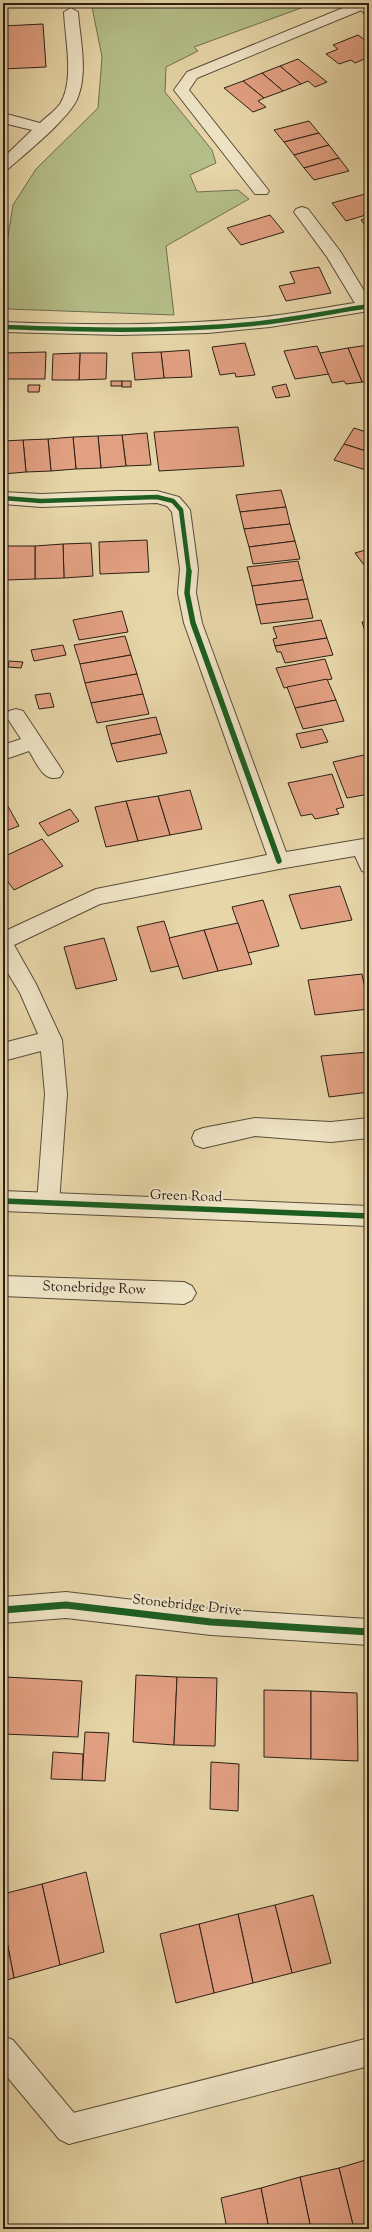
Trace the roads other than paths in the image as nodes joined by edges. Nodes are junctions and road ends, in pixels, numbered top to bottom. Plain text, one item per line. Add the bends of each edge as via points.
1 (364, 6) edge
2 (71, 12) dead end
3 (3, 118) edge
4 (44, 129) junction
5 (3, 166) edge
6 (261, 191) dead end
7 (302, 212) dead end
8 (367, 306) edge
9 (3, 327) edge
10 (3, 498) edge
11 (16, 716) dead end
12 (33, 742) junction
13 (3, 753) edge
14 (53, 772) dead end
15 (366, 853) edge
16 (279, 860) junction
17 (3, 940) edge
18 (3, 946) edge
19 (50, 1040) junction
20 (3, 1052) edge
21 (369, 1128) edge
22 (203, 1138) dead end
23 (3, 1200) edge
24 (48, 1203) junction
25 (369, 1216) edge
26 (3, 1286) edge
27 (184, 1293) dead end
28 (3, 1610) edge
29 (369, 1632) edge
30 (3, 2050) edge
31 (369, 2052) edge

1 - 6 street via 192,75 181,90
2 - 4 street via 75,85 66,107
3 - 4 street
4 - 5 street
7 - 8 street
8 - 9 street via 238,325 181,329 87,331
10 - 16 street via 52,501 157,496 173,501 181,510 189,569 187,593 193,623
11 - 12 street
12 - 13 street
12 - 14 street
15 - 16 street
16 - 17 street via 96,897
18 - 19 street via 29,990
19 - 20 street
19 - 24 street via 56,1094
21 - 22 street via 331,1132 255,1127
23 - 24 street, Green Road
24 - 25 street, Green Road
26 - 27 street, Stonebridge Row
28 - 29 street, Stonebridge Drive via 66,1605 211,1622
30 - 31 street via 69,2129

